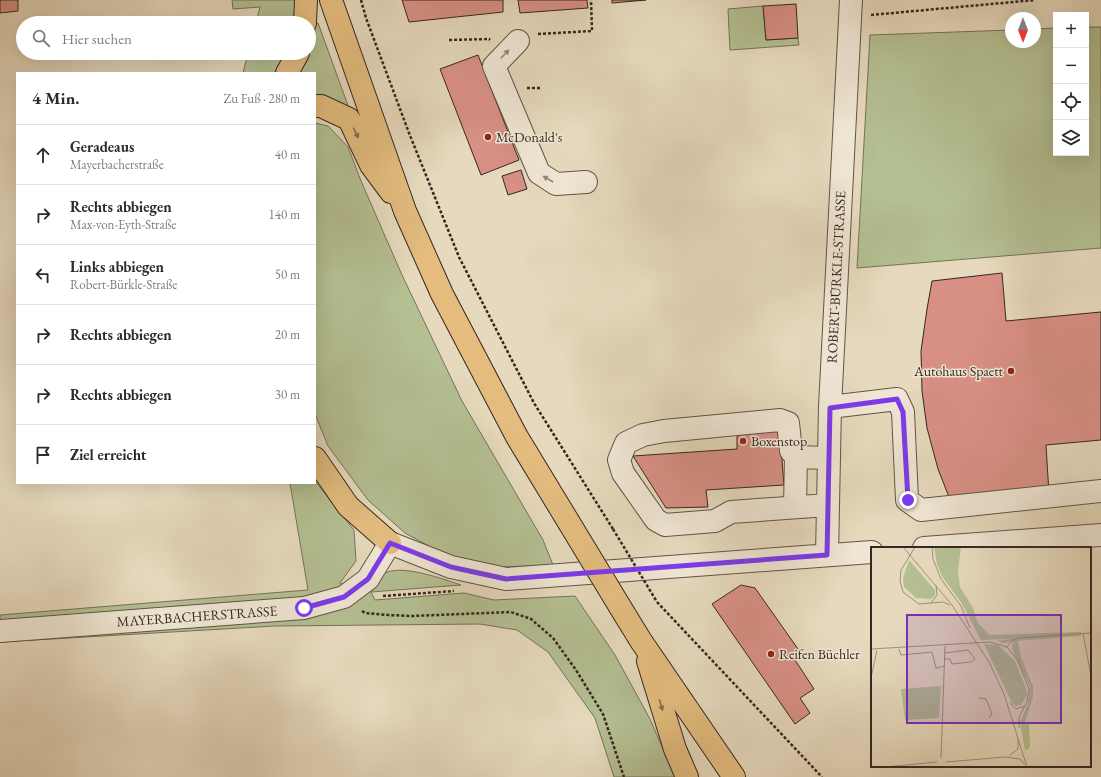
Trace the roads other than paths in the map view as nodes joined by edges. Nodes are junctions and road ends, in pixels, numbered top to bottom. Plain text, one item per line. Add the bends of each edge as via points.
1 (306, 0) edge
2 (331, 0) edge
3 (851, 9) edge
4 (305, 16) edge
5 (528, 38) road end
6 (294, 60) edge
7 (288, 72) edge
8 (316, 106) edge
9 (586, 182) dead end
10 (405, 211) junction
11 (830, 408) junction
12 (796, 457) junction
13 (829, 458) junction
14 (316, 459) edge
15 (1101, 491) edge
16 (828, 505) junction
17 (795, 507) junction
18 (1101, 535) edge
19 (390, 543) junction
20 (938, 547) edge
21 (871, 552) edge
22 (827, 555) junction
23 (0, 631) edge
24 (641, 641) junction
25 (687, 777) edge
26 (734, 777) edge

1 - 4 highway
2 - 10 highway
3 - 11 street, ROBERT-BÜRKLE-STRASSE
9 -> 5 street via 556,184 538,173 494,66
6 - 7 highway
8 -> 10 highway via 349,119 371,165
10 - 24 highway, bridge via 442,294 517,437
11 - 13 street, ROBERT-BÜRKLE-STRASSE
11 - 15 street via 897,399 903,412 908,500 921,510
12 - 13 street
12 - 17 street
12 - 17 street via 791,451 788,423 780,420 643,435 626,443 619,460 623,474 656,520 665,525 715,521 731,512
13 - 16 street, ROBERT-BÜRKLE-STRASSE
14 - 19 highway via 348,506
16 - 17 street
16 - 22 street, ROBERT-BÜRKLE-STRASSE
18 - 20 street
19 - 22 street via 451,567 506,579
19 - 23 street, MAYERBACHERSTRASSE via 368,579 350,593 304,608
21 - 22 street
24 -> 25 highway via 675,749
24 - 26 highway

